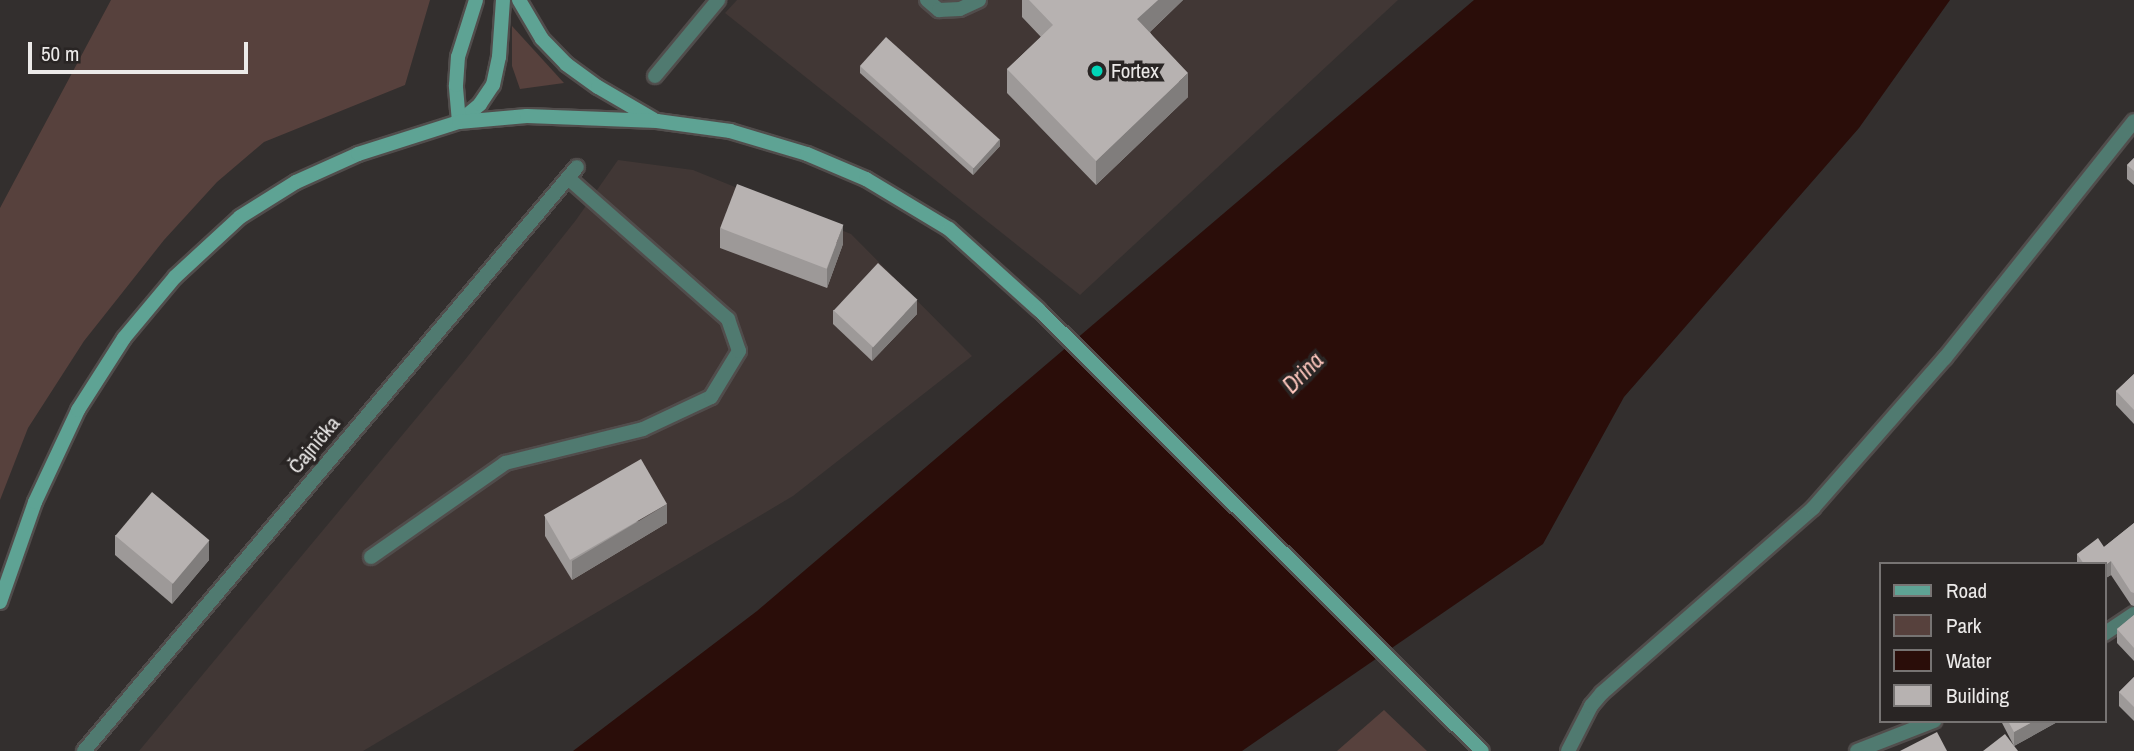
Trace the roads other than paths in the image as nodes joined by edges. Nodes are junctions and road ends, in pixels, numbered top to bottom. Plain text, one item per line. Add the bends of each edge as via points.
1 (475, 0) edge
2 (503, 0) edge
3 (519, 0) edge
4 (718, 0) edge
5 (927, 0) edge
6 (979, 0) edge
7 (654, 76) dead end
8 (657, 121) junction
9 (2134, 121) edge
10 (459, 122) junction
11 (371, 557) dead end
12 (0, 602) edge
13 (2134, 614) edge
14 (2106, 633) edge
15 (1929, 723) edge
16 (84, 751) edge
17 (1482, 751) edge
18 (1568, 751) edge
19 (1857, 751) edge

1 - 10 main road via 458,57
2 - 10 main road via 493,85
3 - 8 main road via 542,38 566,64
4 - 7 street
5 - 6 street via 939,10 960,9
8 - 10 main road via 527,116
8 - 17 main road via 730,131 807,154 866,179 949,229 1038,309
9 - 18 street via 1945,358 1814,509 1602,693
10 - 12 main road via 358,154 296,182 240,217 175,277 124,338 78,410 36,502
11 - 16 street, Čajnička via 505,463 643,429 711,397 739,351 728,319 573,173
13 - 14 street
15 - 19 street

